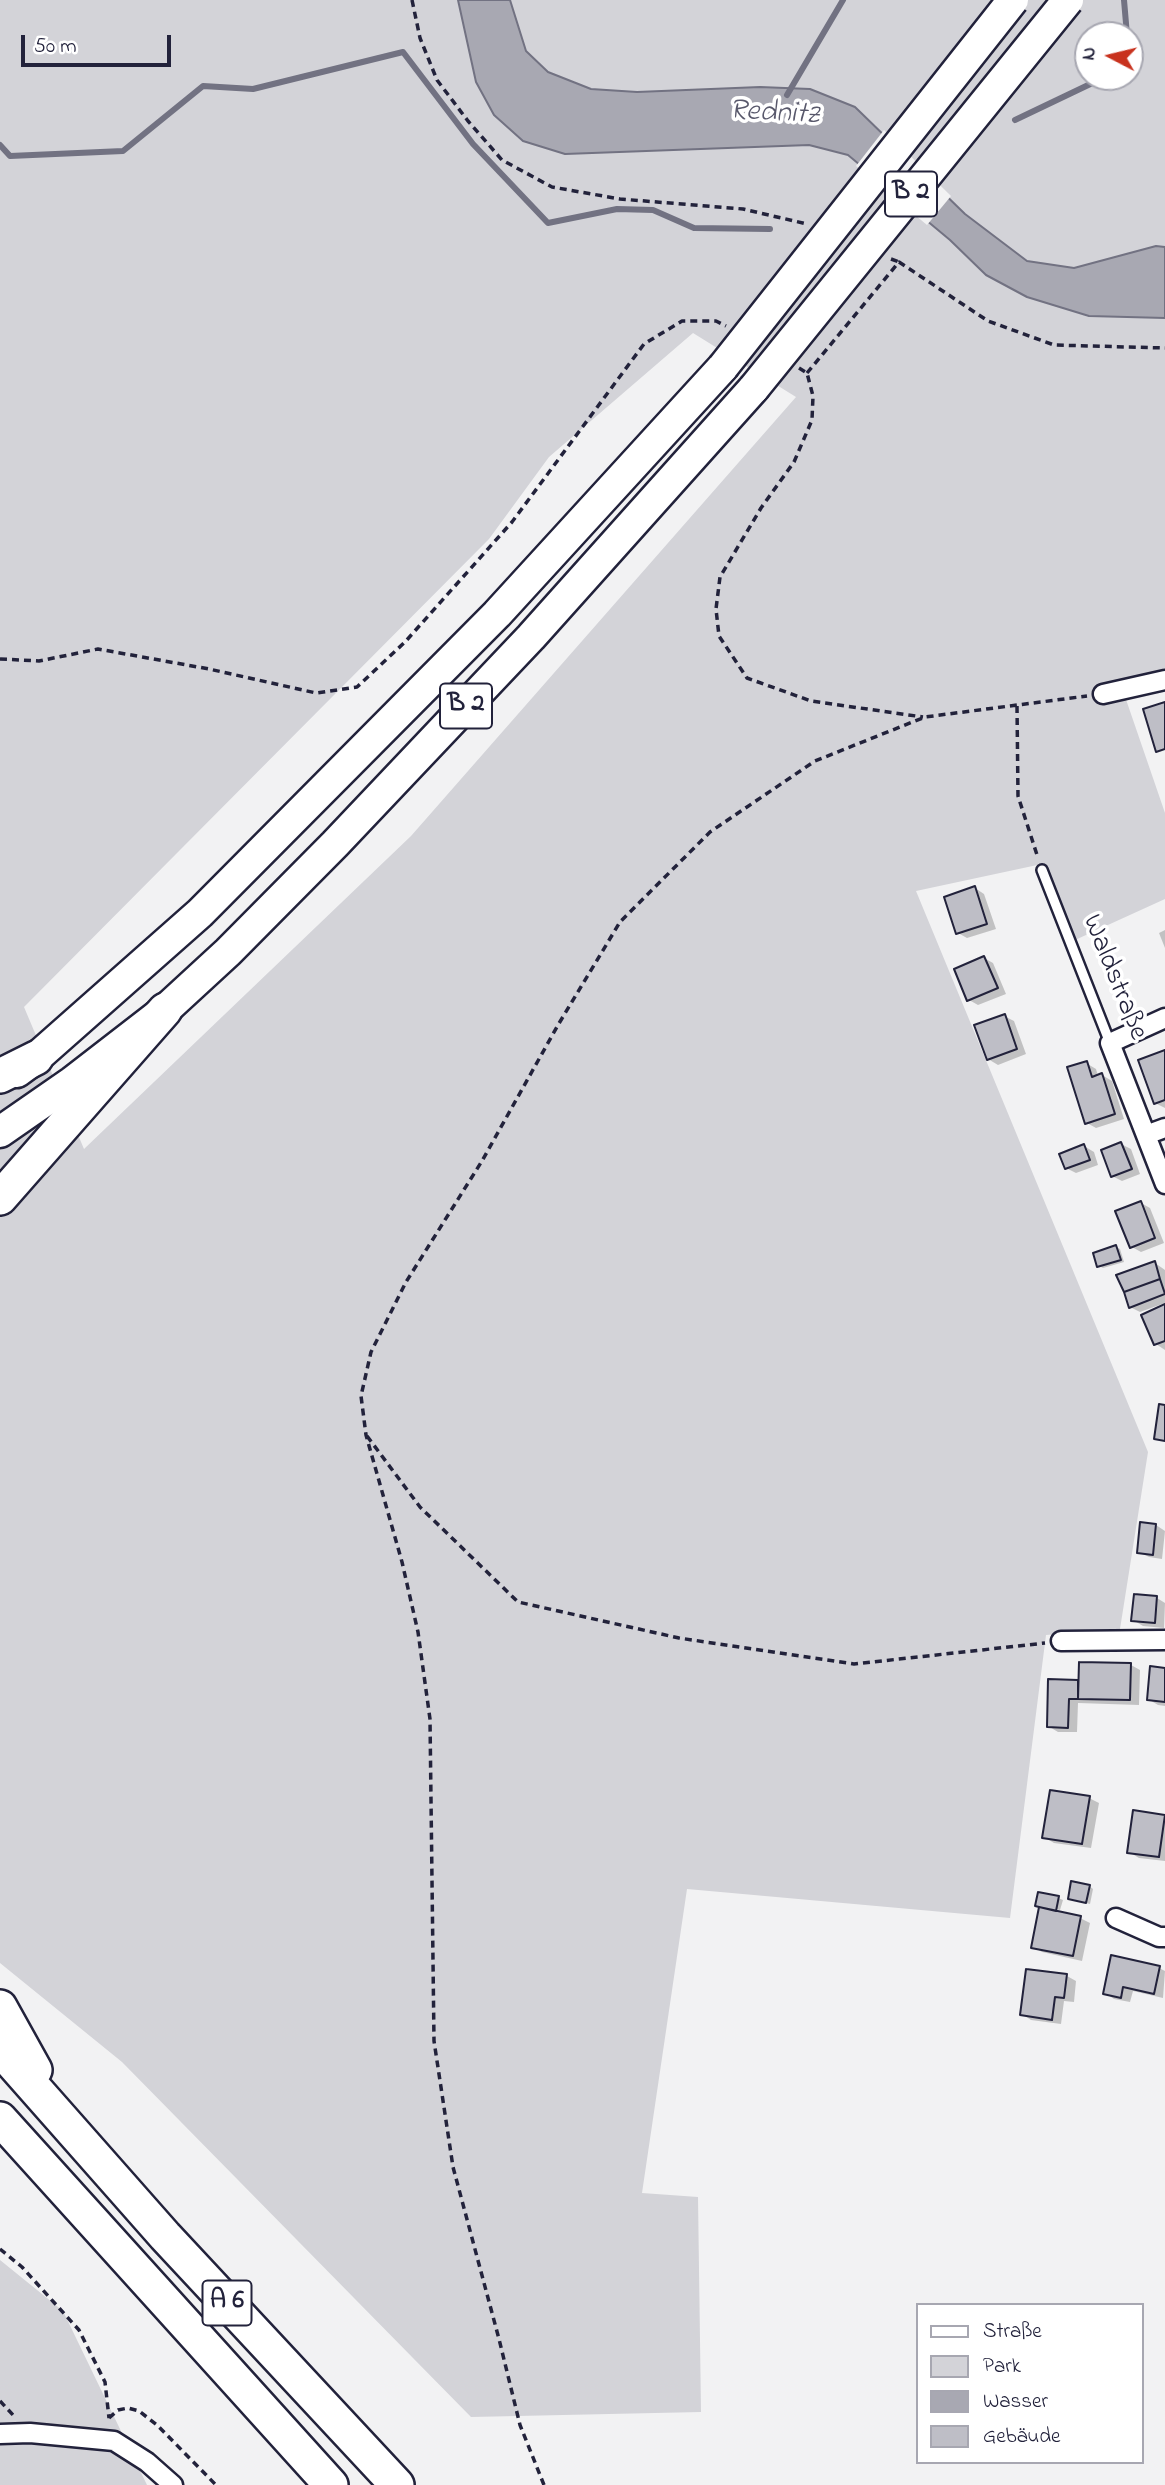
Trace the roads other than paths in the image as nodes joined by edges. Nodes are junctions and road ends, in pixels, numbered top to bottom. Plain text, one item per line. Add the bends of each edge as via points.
1 (1013, 0) edge
2 (1068, 0) edge
3 (1165, 680) edge
4 (1103, 694) road end
5 (1042, 870) road end
6 (165, 1010) junction
7 (1165, 1018) edge
8 (1110, 1043) junction
9 (36, 1058) junction
10 (0, 1076) edge
11 (0, 1085) edge
12 (1165, 1128) edge
13 (0, 1132) edge
14 (1146, 1135) junction
15 (1165, 1184) edge
16 (0, 1198) edge
17 (1165, 1640) edge
18 (1061, 1641) road end
19 (1116, 1917) dead end
20 (1165, 1937) edge
21 (0, 2007) edge
22 (0, 2049) edge
23 (0, 2119) edge
24 (61, 2119) junction
25 (0, 2148) edge
26 (61, 2187) junction
27 (0, 2434) edge
28 (173, 2485) edge
29 (331, 2485) edge
30 (397, 2485) edge

1 - 9 highway, B 2, bridge via 723,367 497,614 200,913
2 - 6 highway, B 2, bridge via 754,388 531,638 335,844
3 - 4 street
5 - 8 lane, Waldstraße
6 - 13 highway, B 2
6 - 16 highway
7 - 8 street
8 - 14 street, Waldstraße
9 - 10 highway
9 - 11 highway, B 2
12 - 14 street
14 - 15 street, Waldstraße
17 - 18 street
19 - 20 street
21 - 24 highway
22 - 24 highway, A 6
23 - 26 highway, A 6
24 - 30 highway, A 6
25 - 26 highway
26 - 29 highway, A 6
27 - 28 street via 114,2441

